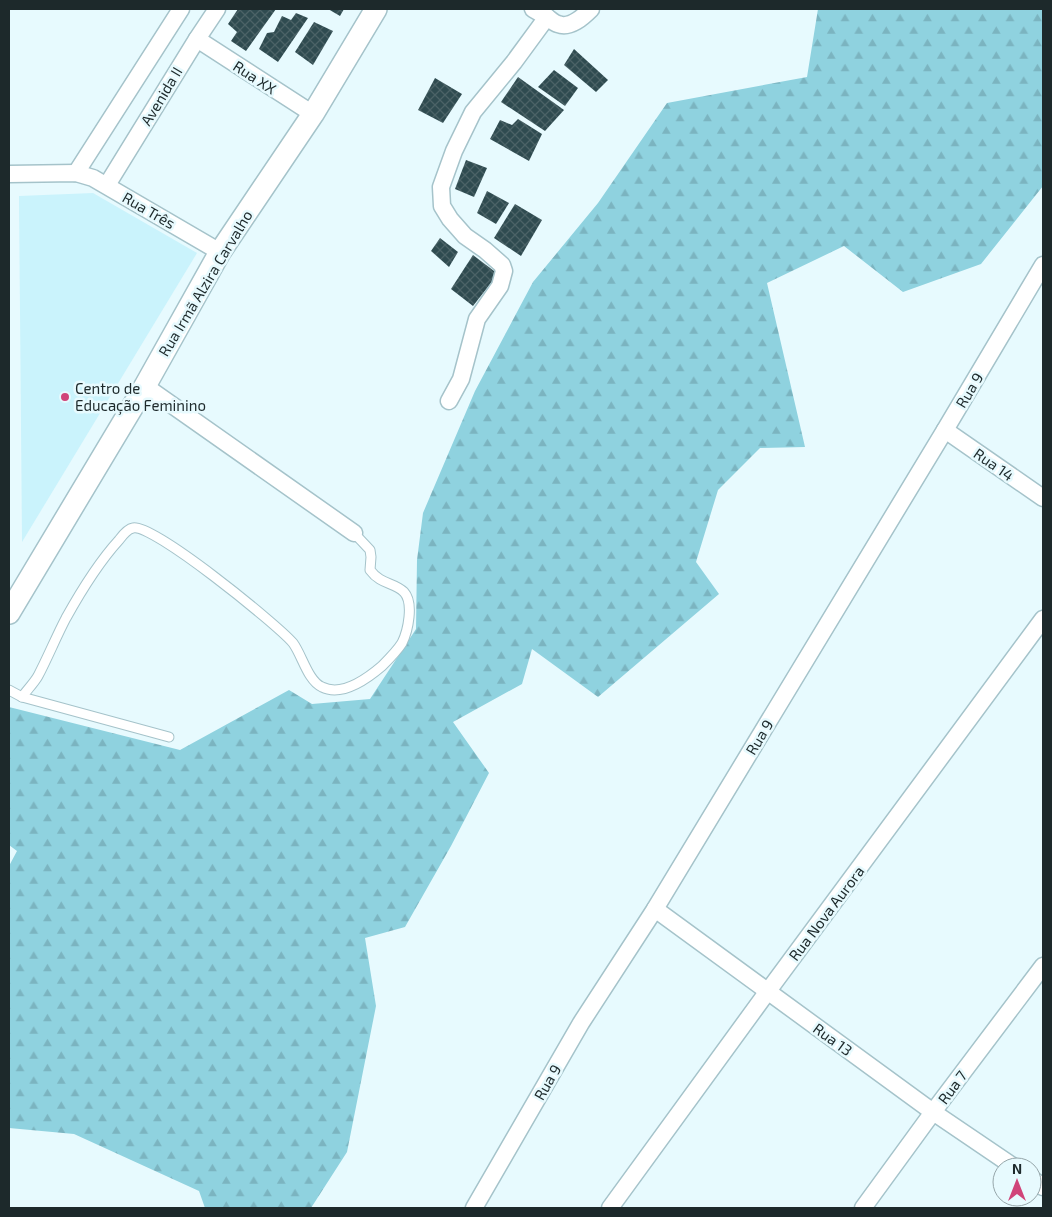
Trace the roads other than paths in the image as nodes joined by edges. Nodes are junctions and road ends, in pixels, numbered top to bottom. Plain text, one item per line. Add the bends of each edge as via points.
1 (181, 9) edge
2 (217, 9) edge
3 (376, 9) edge
4 (532, 9) edge
5 (590, 9) edge
6 (547, 17) junction
7 (197, 39) junction
8 (313, 114) junction
9 (76, 173) junction
10 (9, 174) edge
11 (107, 185) junction
12 (220, 252) junction
13 (1043, 265) edge
14 (145, 386) junction
15 (449, 401) dead end
16 (945, 430) junction
17 (1043, 498) edge
18 (354, 533) joint
19 (9, 614) edge
20 (1043, 619) edge
21 (9, 690) edge
22 (22, 697) junction
23 (169, 737) dead end
24 (655, 909) junction
25 (1043, 966) edge
26 (768, 991) junction
27 (933, 1112) junction
28 (999, 1157) edge
29 (474, 1208) edge
30 (610, 1208) edge
31 (863, 1208) edge

1 - 9 street, Avenida II
2 - 7 street, Avenida II
3 - 8 street, Rua Irmã Alzira Carvalho
4 - 6 street
5 - 6 street via 568,25 557,24
6 - 15 street via 473,112 441,187 442,206 450,219 465,236 502,265 504,271 500,286 477,319 461,379
7 - 8 street, Rua XX
7 - 11 street, Avenida II
8 - 12 street, Rua Irmã Alzira Carvalho
9 - 10 street
9 - 11 street, Rua Três
11 - 12 street, Rua Três
12 - 14 street, Rua Irmã Alzira Carvalho
13 - 16 street, Rua 9
14 - 18 street
14 - 19 street, Rua Irmã Alzira Carvalho
16 - 17 street, Rua 14
16 - 24 street, Rua 9
18 - 22 lane via 370,550 370,570 374,576 406,595 409,611 401,644 388,660 370,676 342,690 316,684 292,642 198,563 150,532 133,528 109,551 90,579 66,618 37,678
20 - 26 street, Rua Nova Aurora
21 - 22 lane
22 - 23 lane
24 - 26 street, Rua 13
24 - 29 street, Rua 9 via 581,1023
25 - 27 street, Rua 7
26 - 27 street, Rua 13
26 - 30 street, Rua Nova Aurora
27 - 28 street, Rua 13
27 - 31 street, Rua 7

